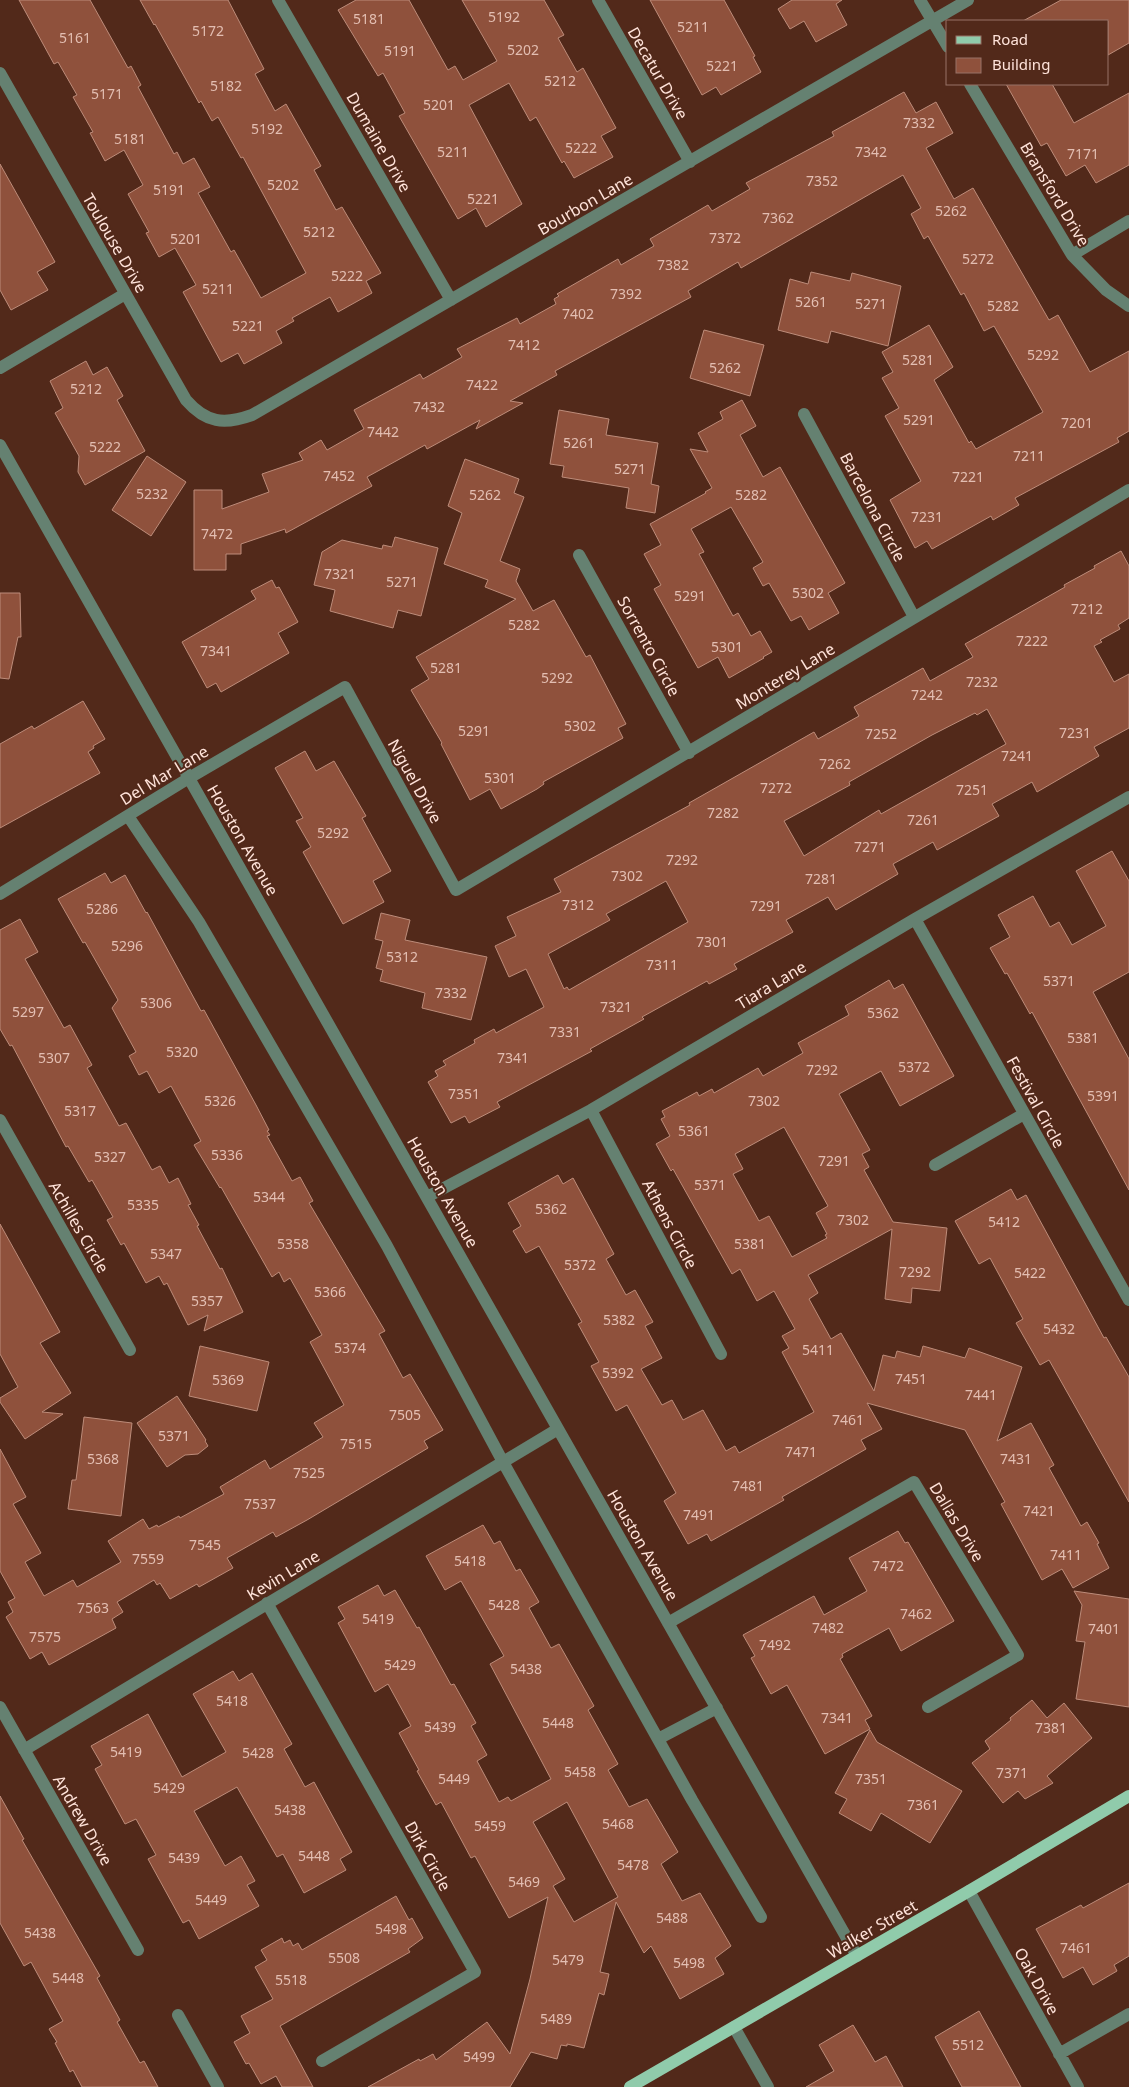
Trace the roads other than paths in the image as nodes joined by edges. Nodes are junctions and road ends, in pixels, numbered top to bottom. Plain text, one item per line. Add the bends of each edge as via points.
1 (278, 0) edge
2 (598, 0) edge
3 (920, 0) edge
4 (968, 0) edge
5 (932, 21) junction
6 (946, 44) edge
7 (0, 73) edge
8 (971, 85) edge
9 (690, 162) junction
10 (1129, 221) edge
11 (1072, 255) junction
12 (125, 294) junction
13 (451, 300) junction
14 (1129, 306) edge
15 (0, 368) edge
16 (804, 414) dead end
17 (213, 420) joint
18 (0, 445) edge
19 (1129, 490) edge
20 (580, 555) dead end
21 (914, 617) junction
22 (345, 687) joint
23 (689, 753) junction
24 (189, 778) junction
25 (1129, 797) edge
26 (128, 816) junction
27 (456, 890) joint
28 (0, 894) edge
29 (915, 919) junction
30 (591, 1110) junction
31 (1024, 1114) junction
32 (0, 1120) edge
33 (935, 1165) dead end
34 (427, 1197) junction
35 (1129, 1300) edge
36 (130, 1350) dead end
37 (721, 1354) dead end
38 (558, 1429) junction
39 (503, 1462) junction
40 (267, 1603) junction
41 (668, 1623) junction
42 (0, 1706) edge
43 (928, 1707) dead end
44 (717, 1708) junction
45 (658, 1739) junction
46 (24, 1750) junction
47 (1129, 1796) edge
48 (969, 1891) junction
49 (761, 1917) dead end
50 (138, 1950) dead end
51 (857, 1956) junction
52 (178, 2014) dead end
53 (1129, 2014) edge
54 (734, 2027) junction
55 (1059, 2054) junction
56 (322, 2062) dead end
57 (218, 2087) edge
58 (630, 2087) edge
59 (768, 2087) edge
60 (1078, 2087) edge

1 - 13 street, Dumaine Drive
2 - 9 street, Decatur Drive
3 - 5 street
4 - 5 street, Bourbon Lane
5 - 6 street
5 - 9 street, Bourbon Lane
7 - 12 street, Toulouse Drive
8 - 11 street, Bransford Drive
9 - 13 street, Bourbon Lane
10 - 11 street
11 - 14 street, Bransford Drive via 1106,290
12 - 15 street
12 - 17 street, Toulouse Drive via 186,400 197,412
13 - 17 street, Bourbon Lane via 252,416 226,422
16 - 21 street, Barcelona Circle
18 - 24 street, Houston Avenue
19 - 21 street, Monterey Lane
20 - 23 street, Sorrento Circle
21 - 23 street, Monterey Lane
22 - 24 street, Del Mar Lane
22 - 27 street, Niguel Drive
23 - 27 street, Monterey Lane
24 - 26 street, Del Mar Lane
24 - 34 street, Houston Avenue
25 - 29 street, Tiara Lane
26 - 28 street, Del Mar Lane
26 - 39 street via 199,922 387,1246
29 - 30 street, Tiara Lane
29 - 31 street, Festival Circle
30 - 34 street, Tiara Lane
30 - 37 street, Athens Circle
31 - 33 street
31 - 35 street, Festival Circle
32 - 36 street, Achilles Circle
34 - 38 street, Houston Avenue
38 - 39 street, Kevin Lane
38 - 41 street, Houston Avenue
39 - 40 street, Kevin Lane
39 - 45 street
40 - 46 street, Kevin Lane
40 - 56 street, Dirk Circle via 475,1972
41 - 43 street, Dallas Drive via 914,1482 1018,1655
41 - 44 street, Houston Avenue
42 - 46 street, Andrew Drive
44 - 45 street
44 - 51 street, Houston Avenue
45 - 49 street
46 - 50 street, Andrew Drive
47 - 48 main road, Walker Street
48 - 51 main road, Walker Street
48 - 55 street, Oak Drive
51 - 54 main road, Walker Street
52 - 57 street
53 - 55 street
54 - 58 main road, Walker Street
54 - 59 street
55 - 60 street, Oak Drive

